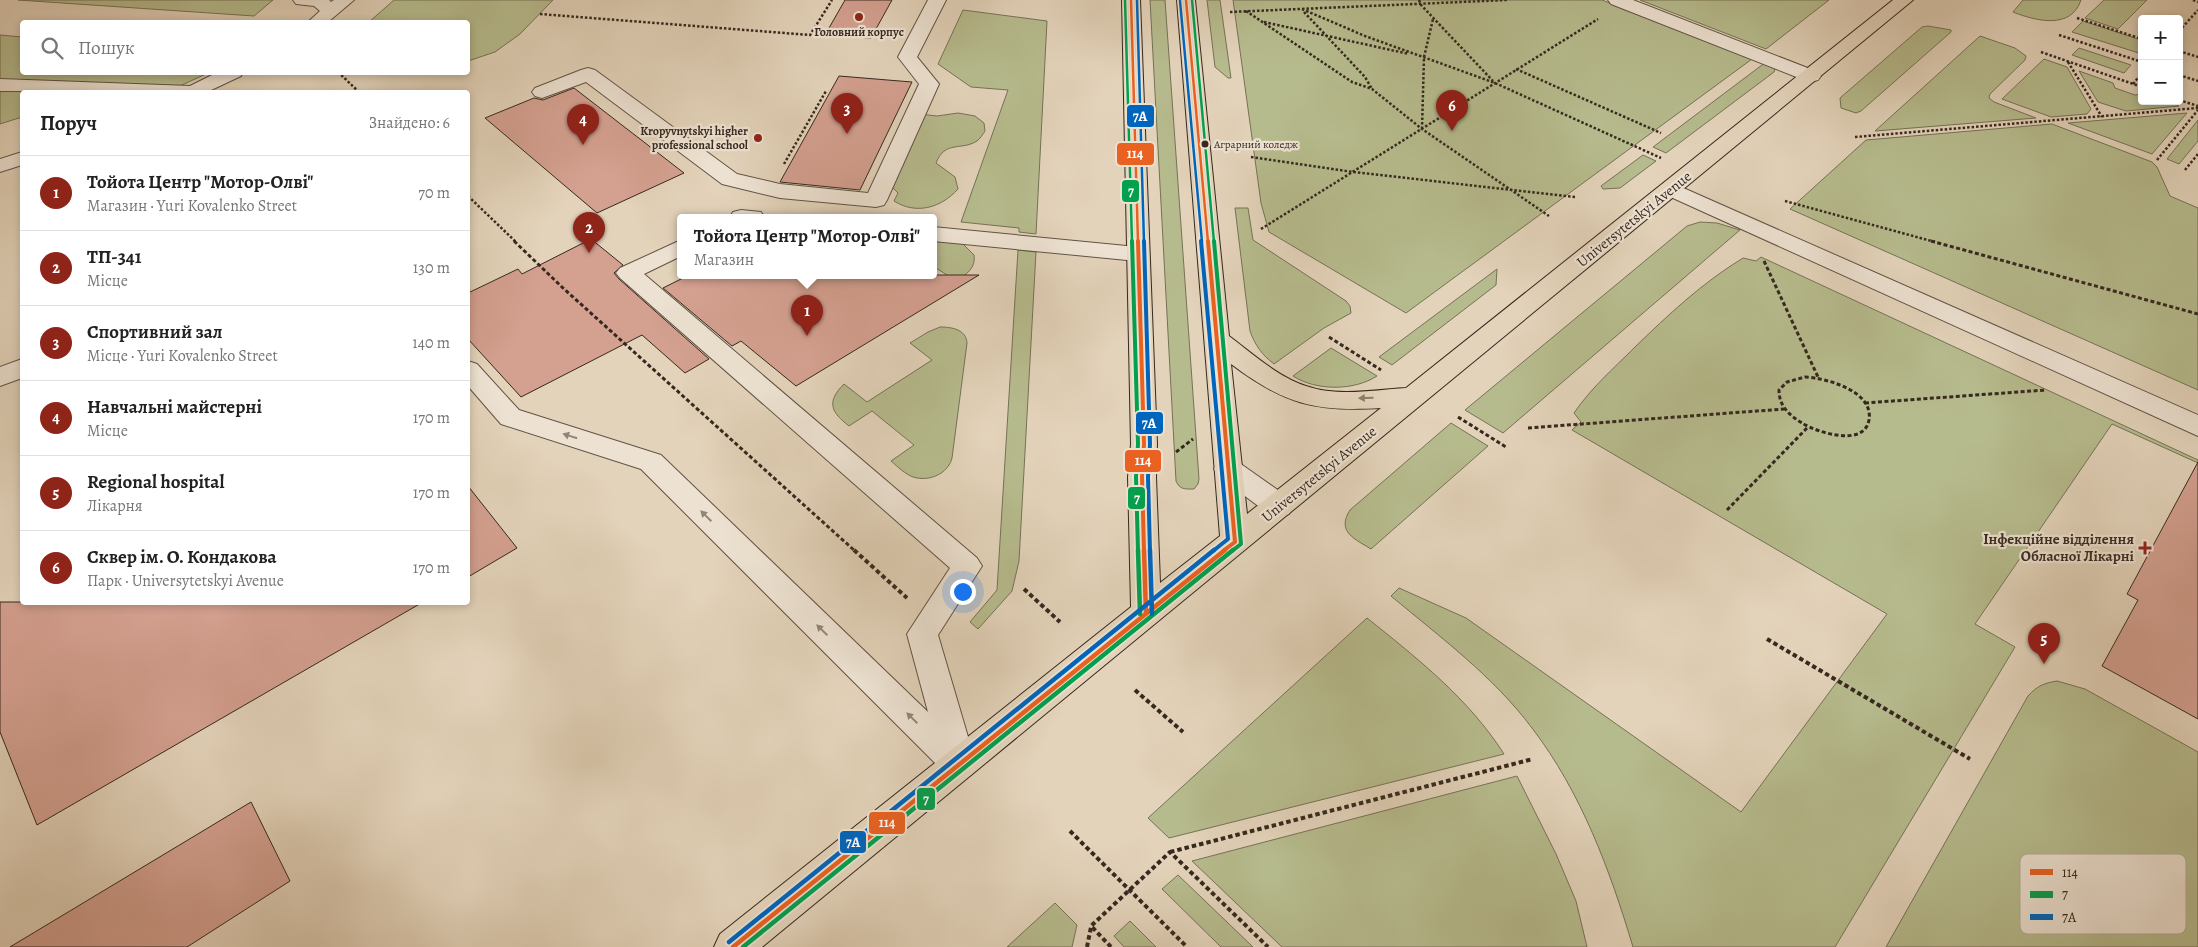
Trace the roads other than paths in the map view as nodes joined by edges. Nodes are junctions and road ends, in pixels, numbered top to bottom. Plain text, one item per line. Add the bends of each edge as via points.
1 (302, 0) edge
2 (345, 0) edge
3 (937, 0) edge
4 (1130, 0) edge
5 (1186, 0) edge
6 (1904, 0) edge
7 (1621, 2) edge
8 (324, 17) edge
9 (228, 75) edge
10 (1811, 76) junction
11 (0, 85) edge
12 (139, 90) edge
13 (198, 90) edge
14 (542, 92) dead end
15 (20, 159) edge
16 (0, 166) edge
17 (1672, 188) junction
18 (937, 234) edge
19 (677, 249) edge
20 (1137, 254) junction
21 (1217, 340) junction
22 (20, 369) edge
23 (470, 372) edge
24 (0, 377) edge
25 (1415, 396) junction
26 (2198, 426) edge
27 (1228, 470) junction
28 (1279, 506) junction
29 (1235, 542) junction
30 (1146, 614) junction
31 (959, 764) junction
32 (733, 947) edge

1 - 8 street via 319,1
2 - 8 street
3 - 14 street via 907,57 929,84 876,200 770,189 730,179 588,74
4 - 20 main road
5 - 21 main road
6 - 10 main road, Universytetskyi Avenue
7 - 10 street
9 - 13 street
10 - 17 main road, Universytetskyi Avenue
11 - 12 street
15 - 16 street
17 - 25 main road, Universytetskyi Avenue
17 - 26 street
18 - 20 street
19 - 31 street via 628,273 967,566 922,634
20 - 30 main road
25 -> 21 main road via 1340,399 1303,395 1289,390
21 - 27 main road
22 - 24 street
31 -> 23 street via 651,462 510,417
25 - 28 main road, Universytetskyi Avenue
27 - 28 street
27 - 29 main road
28 - 29 main road, Universytetskyi Avenue
29 - 30 main road, Universytetskyi Avenue
30 - 31 main road, Universytetskyi Avenue
31 - 32 main road, Universytetskyi Avenue

